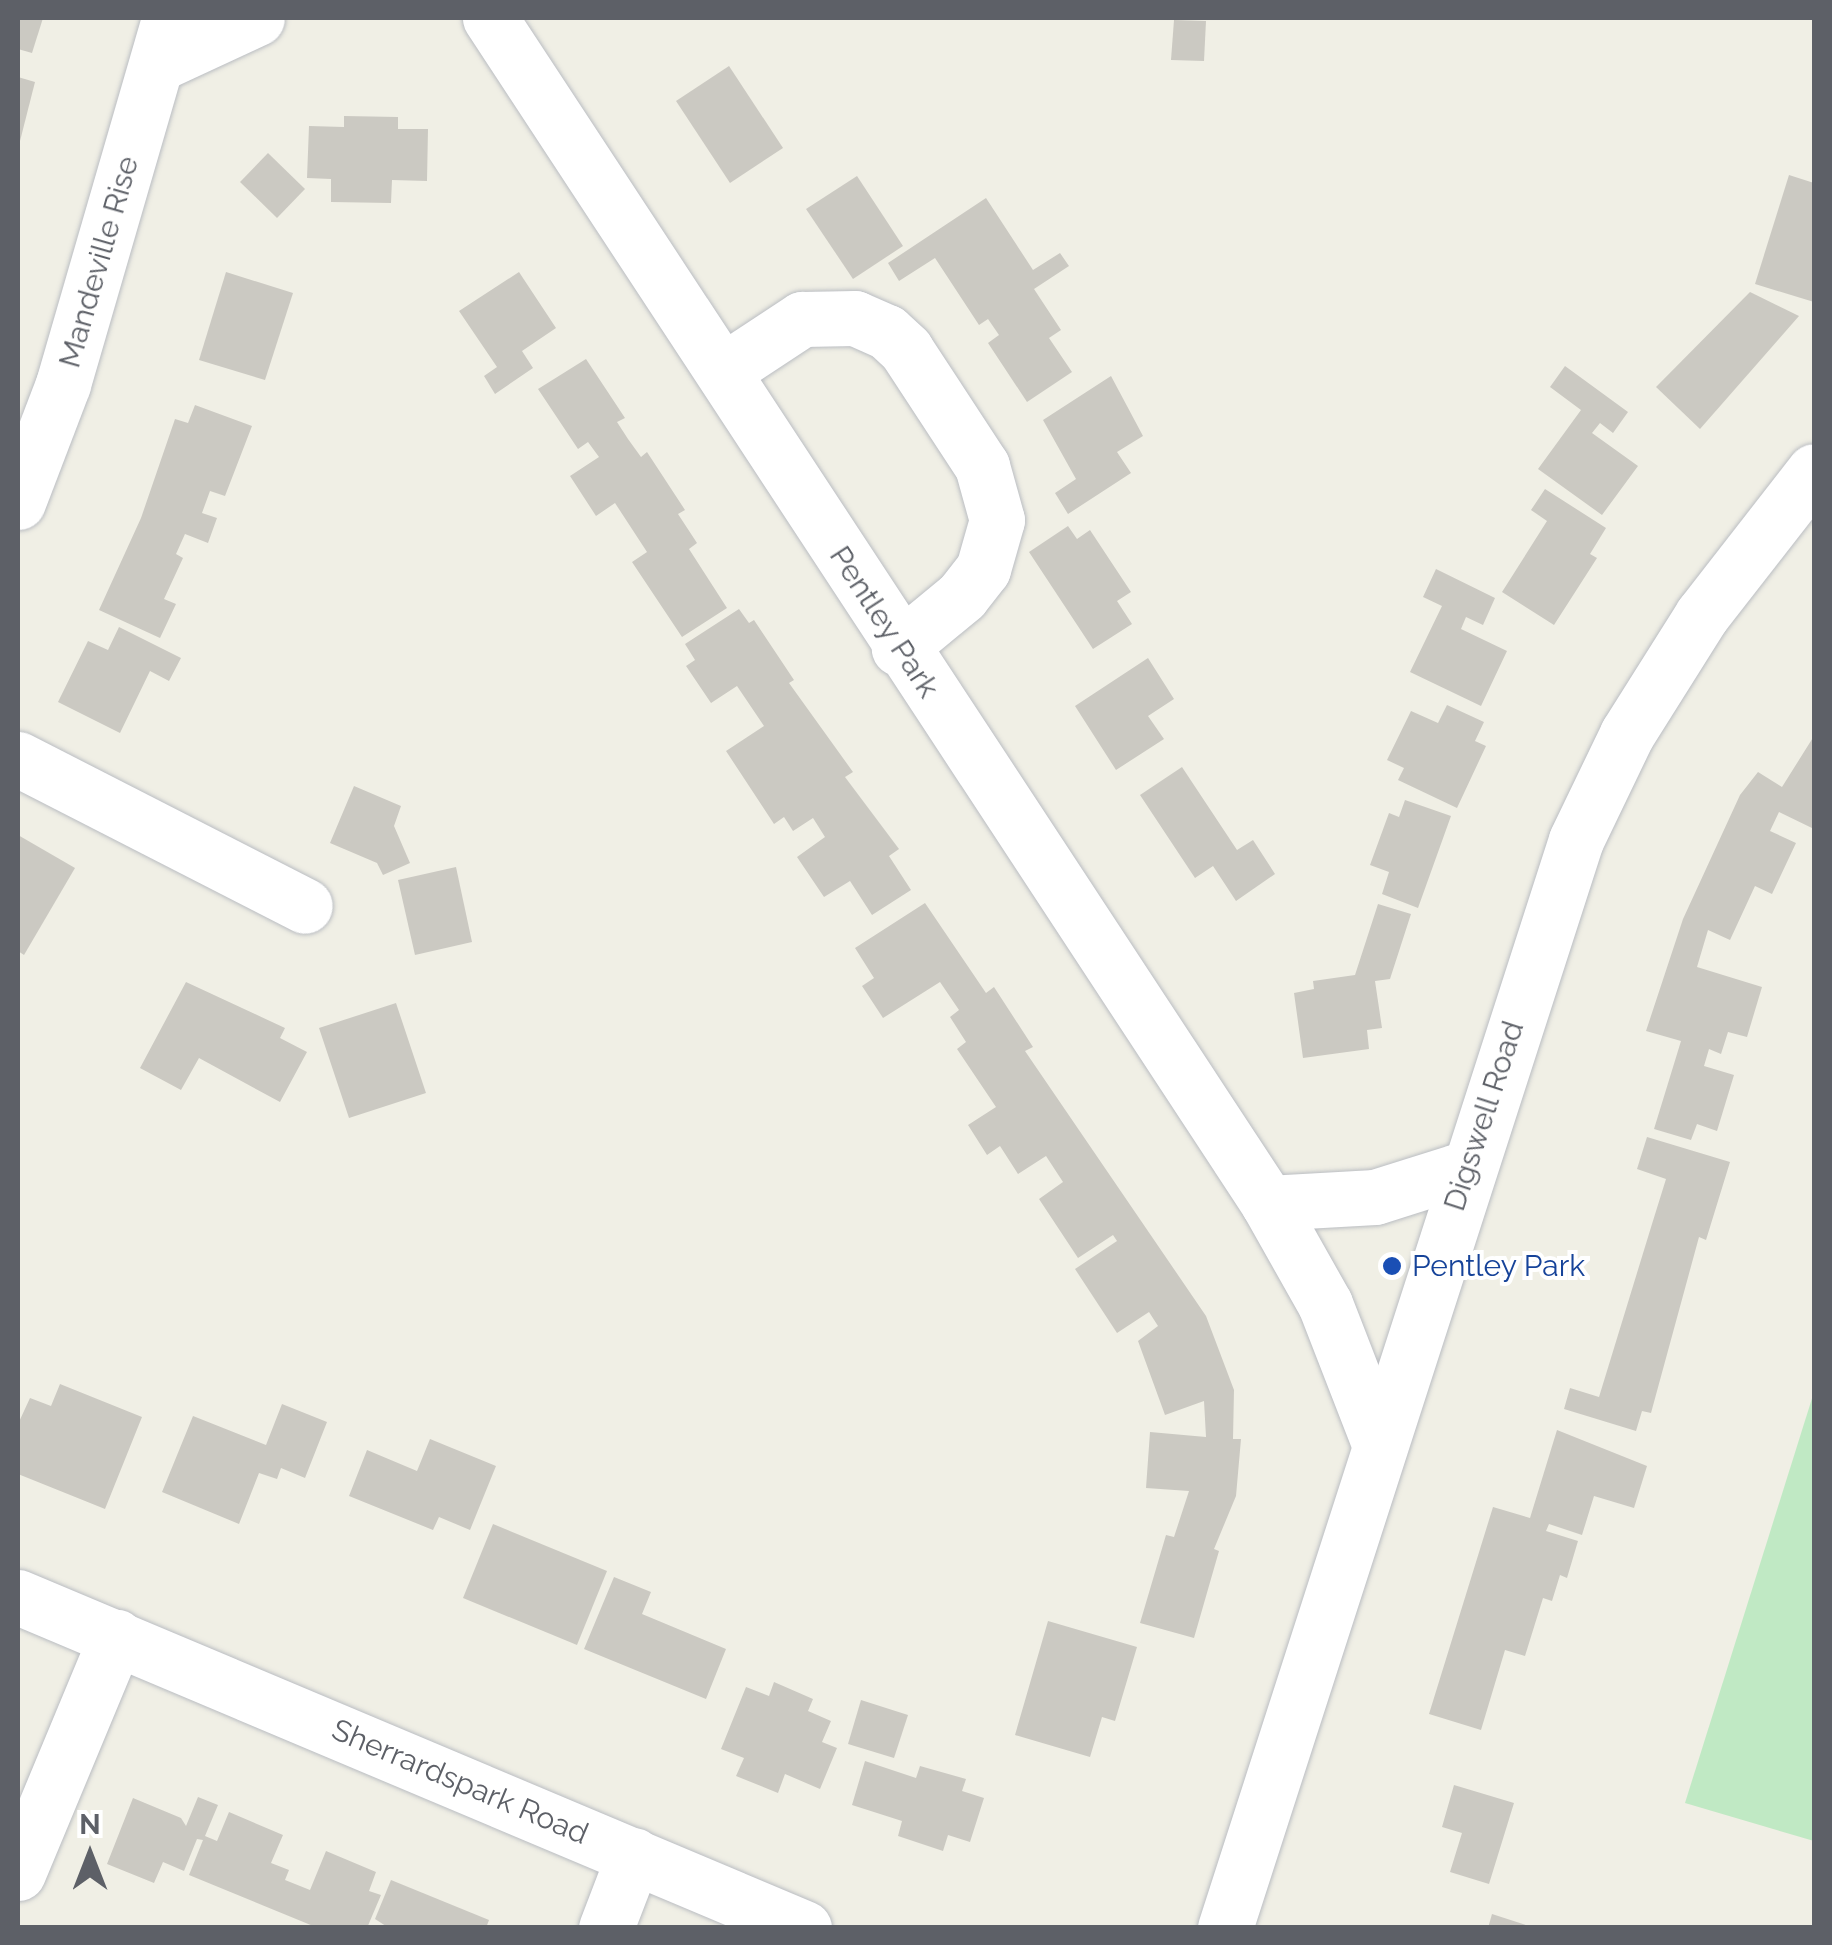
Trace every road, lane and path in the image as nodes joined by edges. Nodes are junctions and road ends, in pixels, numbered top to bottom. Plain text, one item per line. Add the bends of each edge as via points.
1 (257, 18) edge
2 (490, 18) edge
3 (164, 41) edge
4 (723, 371) junction
5 (1814, 471) edge
6 (18, 502) edge
7 (899, 648) junction
8 (18, 759) edge
9 (304, 906) dead end
10 (1468, 1168) junction
11 (1268, 1203) junction
12 (1380, 1443) junction
13 (18, 1596) edge
14 (116, 1636) junction
15 (634, 1855) junction
16 (18, 1874) edge
17 (606, 1928) edge
18 (804, 1928) edge
19 (1225, 1928) edge

1 - 3 street
2 - 4 street, Pentley Park
3 - 6 street, Mandeville Rise via 63,384
4 - 7 street, Pentley Park
4 - 7 street via 802,319 856,318 906,350 982,466 996,520 983,570
5 - 10 street, Digswell Road via 1702,614 1627,734 1569,858
7 - 11 street, Pentley Park
8 - 9 street
10 - 11 street via 1375,1197
10 - 12 street, Digswell Road
11 - 12 street, Pentley Park via 1325,1304
12 - 19 street, Digswell Road
13 - 14 street, Sherrardspark Road
14 - 15 street, Sherrardspark Road
14 - 16 street
15 - 17 street
15 - 18 street, Sherrardspark Road

